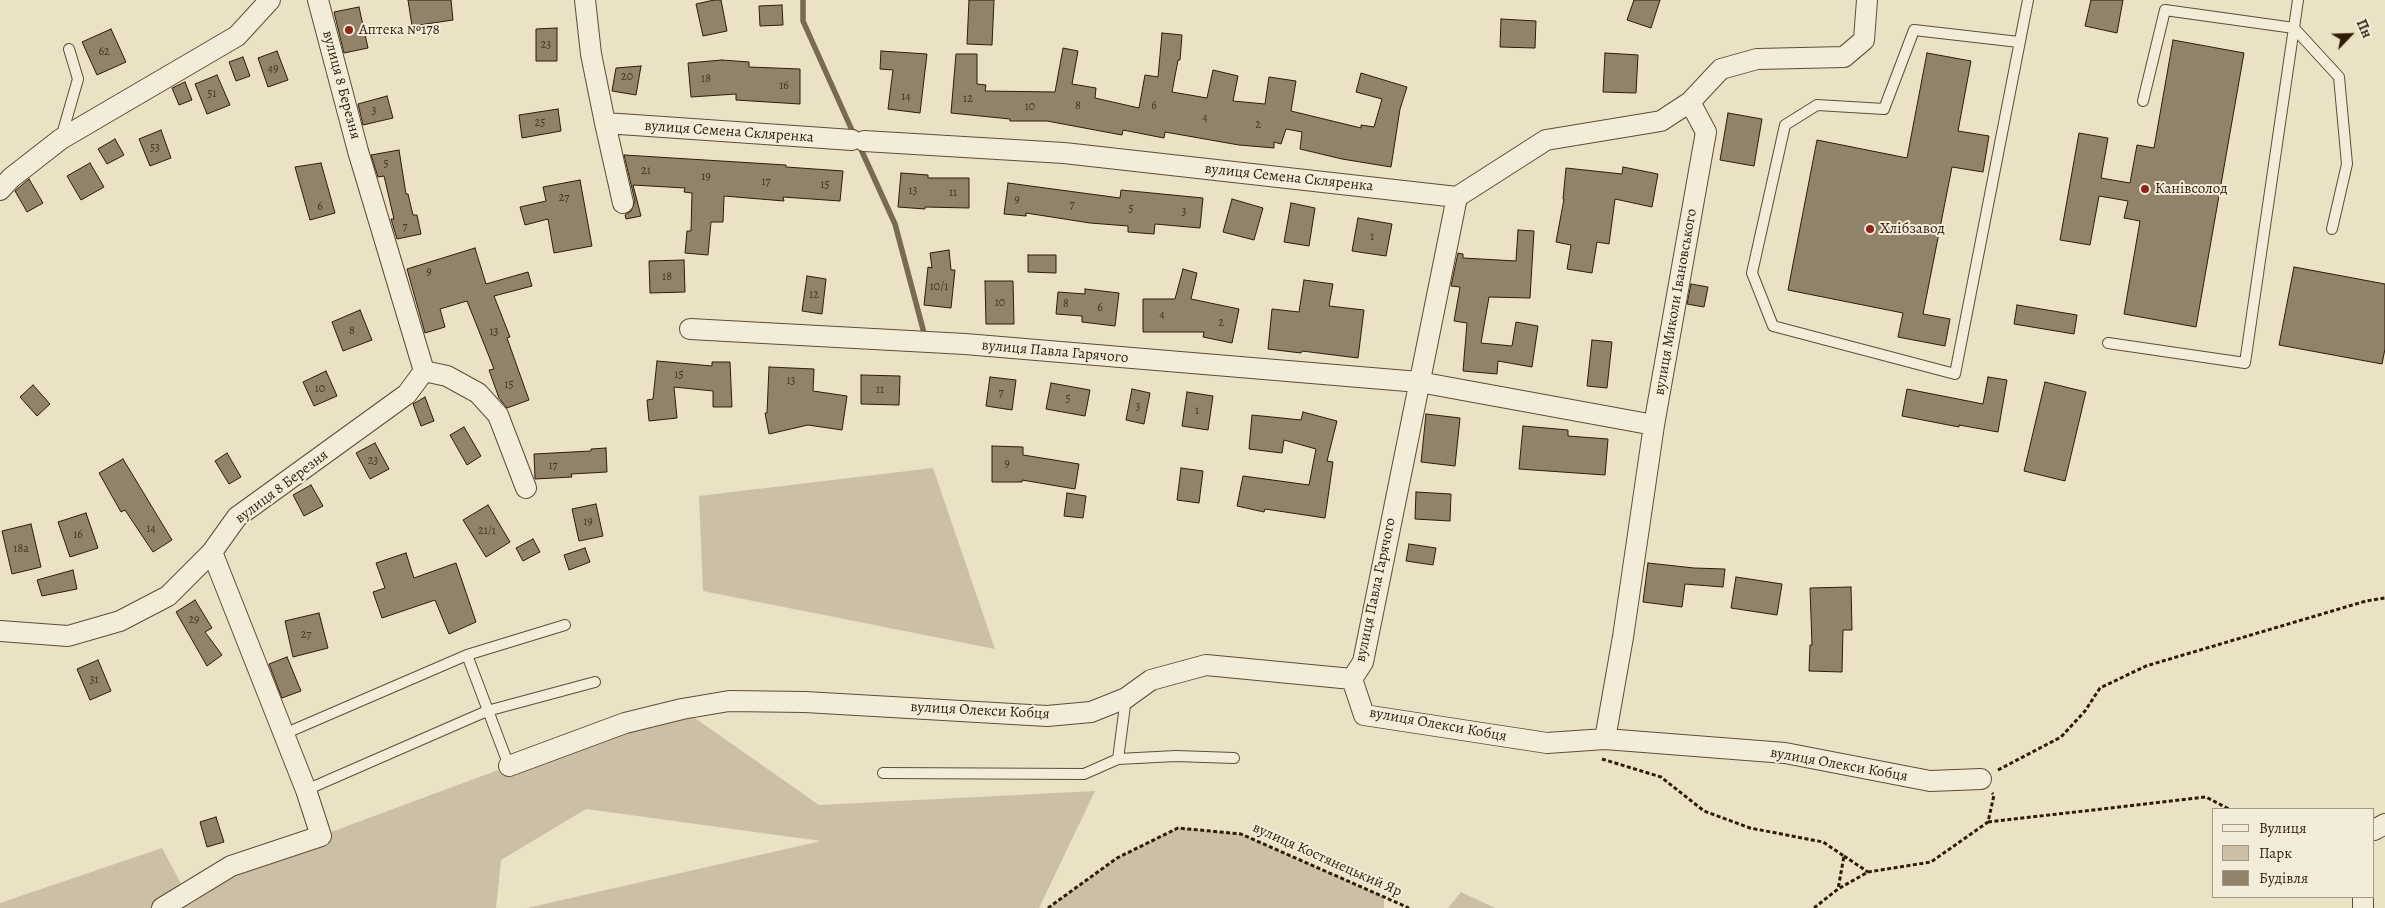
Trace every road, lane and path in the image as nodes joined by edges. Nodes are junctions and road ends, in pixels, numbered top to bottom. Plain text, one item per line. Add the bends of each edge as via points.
1 (270, 0) edge
2 (318, 0) edge
3 (585, 0) edge
4 (1867, 0) edge
5 (2028, 0) edge
6 (2298, 0) edge
7 (2294, 28) junction
8 (2019, 42) junction
9 (69, 50) dead end
10 (2143, 101) dead end
11 (1690, 102) junction
12 (605, 123) junction
13 (61, 139) junction
14 (0, 190) edge
15 (1457, 197) junction
16 (623, 204) dead end
17 (2332, 228) dead end
18 (690, 329) dead end
19 (2108, 343) dead end
20 (424, 371) junction
21 (1419, 382) junction
22 (1654, 425) junction
23 (526, 488) dead end
24 (212, 552) junction
25 (2385, 598) edge
26 (565, 625) dead end
27 (0, 631) edge
28 (467, 655) junction
29 (1352, 679) junction
30 (595, 682) dead end
31 (1126, 698) junction
32 (487, 710) junction
33 (284, 734) junction
34 (1605, 739) junction
35 (1594, 757) dead end
36 (1234, 758) dead end
37 (1118, 759) junction
38 (509, 766) joint
39 (883, 773) dead end
40 (1981, 778) junction
41 (306, 790) junction
42 (2227, 808) edge
43 (1988, 822) junction
44 (1844, 856) junction
45 (1868, 872) junction
46 (1838, 888) junction
47 (162, 908) edge
48 (1048, 908) edge
49 (1409, 908) edge
50 (1814, 908) edge

1 - 13 street via 237,36
2 - 20 street, вулиця 8 Березня via 358,151
3 - 12 street via 591,54
4 - 11 street via 1864,40 1844,57 1758,59 1721,69
5 - 8 lane
6 - 7 lane
7 - 10 lane via 2165,10
7 - 17 lane via 2339,77 2347,164
7 - 19 lane via 2246,363
8 - 8 lane via 1914,30 1884,109 1817,104 1785,125 1752,273 1773,326 1955,374
9 - 13 lane via 78,79
11 - 15 street via 1661,121 1546,140
11 - 22 street, вулиця Миколи Івановського via 1706,132
12 - 15 street, вулиця Семена Скляренка via 1064,153
12 - 16 street
13 - 14 street
15 - 21 street, вулиця Павла Гарячого
18 - 21 street, вулиця Павла Гарячого via 965,344
20 - 23 street via 447,376 478,393 498,415
20 - 24 street, вулиця 8 Березня via 407,394 237,517
21 - 22 street, вулиця Павла Гарячого
21 - 29 street, вулиця Павла Гарячого via 1363,662
22 - 34 street, вулиця Миколи Івановського
24 - 27 street, вулиця 8 Березня via 168,596 120,621 68,636
24 - 33 street
25 - 40 path via 2146,666 2100,688 2085,711 2061,737
26 - 28 lane
28 - 32 lane
28 - 33 lane
29 - 31 street, вулиця Олекси Кобця via 1206,665 1151,680
29 - 34 street, вулиця Олекси Кобця via 1364,715 1547,743
30 - 32 lane
31 - 37 lane
31 - 38 street, вулиця Олекси Кобця via 1091,712 1047,716 805,702 729,701 682,708 625,723
32 - 38 lane
32 - 41 lane
33 - 41 street
34 - 40 street, вулиця Олекси Кобця via 1785,753 1930,782
35 - 44 path via 1660,776 1704,811 1750,828 1822,842
36 - 37 lane
37 - 39 lane via 1084,774
40 - 43 path via 1994,795
41 - 47 street via 320,836 231,866
42 - 43 path via 2206,796
43 - 45 path via 1931,862
44 - 45 path
44 - 46 path
45 - 46 path
46 - 50 path
48 - 49 path, вулиця Костянецький Яр via 1117,858 1178,828 1241,834

